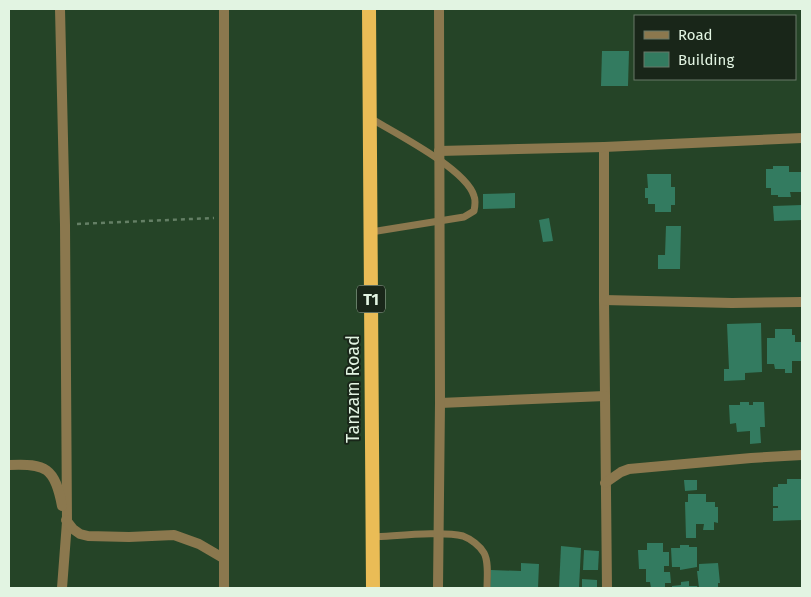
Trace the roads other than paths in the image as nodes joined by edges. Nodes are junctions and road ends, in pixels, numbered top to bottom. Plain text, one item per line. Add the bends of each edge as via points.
1 (60, 9) edge
2 (224, 9) edge
3 (369, 9) edge
4 (439, 9) edge
5 (370, 118) junction
6 (802, 138) edge
7 (604, 147) junction
8 (439, 156) junction
9 (439, 221) junction
10 (371, 232) junction
11 (604, 300) junction
12 (802, 302) edge
13 (605, 396) junction
14 (440, 403) junction
15 (802, 455) edge
16 (9, 465) edge
17 (605, 483) junction
18 (67, 522) junction
19 (438, 535) junction
20 (373, 537) junction
21 (223, 558) junction
22 (62, 588) edge
23 (224, 588) edge
24 (373, 588) edge
25 (438, 588) edge
26 (487, 588) edge
27 (607, 588) edge

1 - 18 street
2 - 21 street
3 - 5 highway, Tanzam Road / T1
4 - 8 street
5 - 8 lane
5 - 10 highway, Tanzam Road / T1
6 - 7 street
7 - 8 street
7 - 11 street
8 - 9 street
8 - 9 lane via 463,179 474,196 475,204 470,214
9 - 10 lane
9 - 14 street
10 - 20 highway, Tanzam Road / T1
11 - 12 street
11 - 13 street
13 - 14 street
13 - 17 street
14 - 19 street
15 - 17 street via 628,469
16 - 18 street via 33,464 47,470 57,486
17 - 27 street
18 - 21 street via 80,534 88,536 174,535
18 - 22 street
19 - 20 lane
19 - 25 street
19 - 26 lane via 462,536 481,548 485,555
20 - 24 highway, Tanzam Road / T1
21 - 23 street

